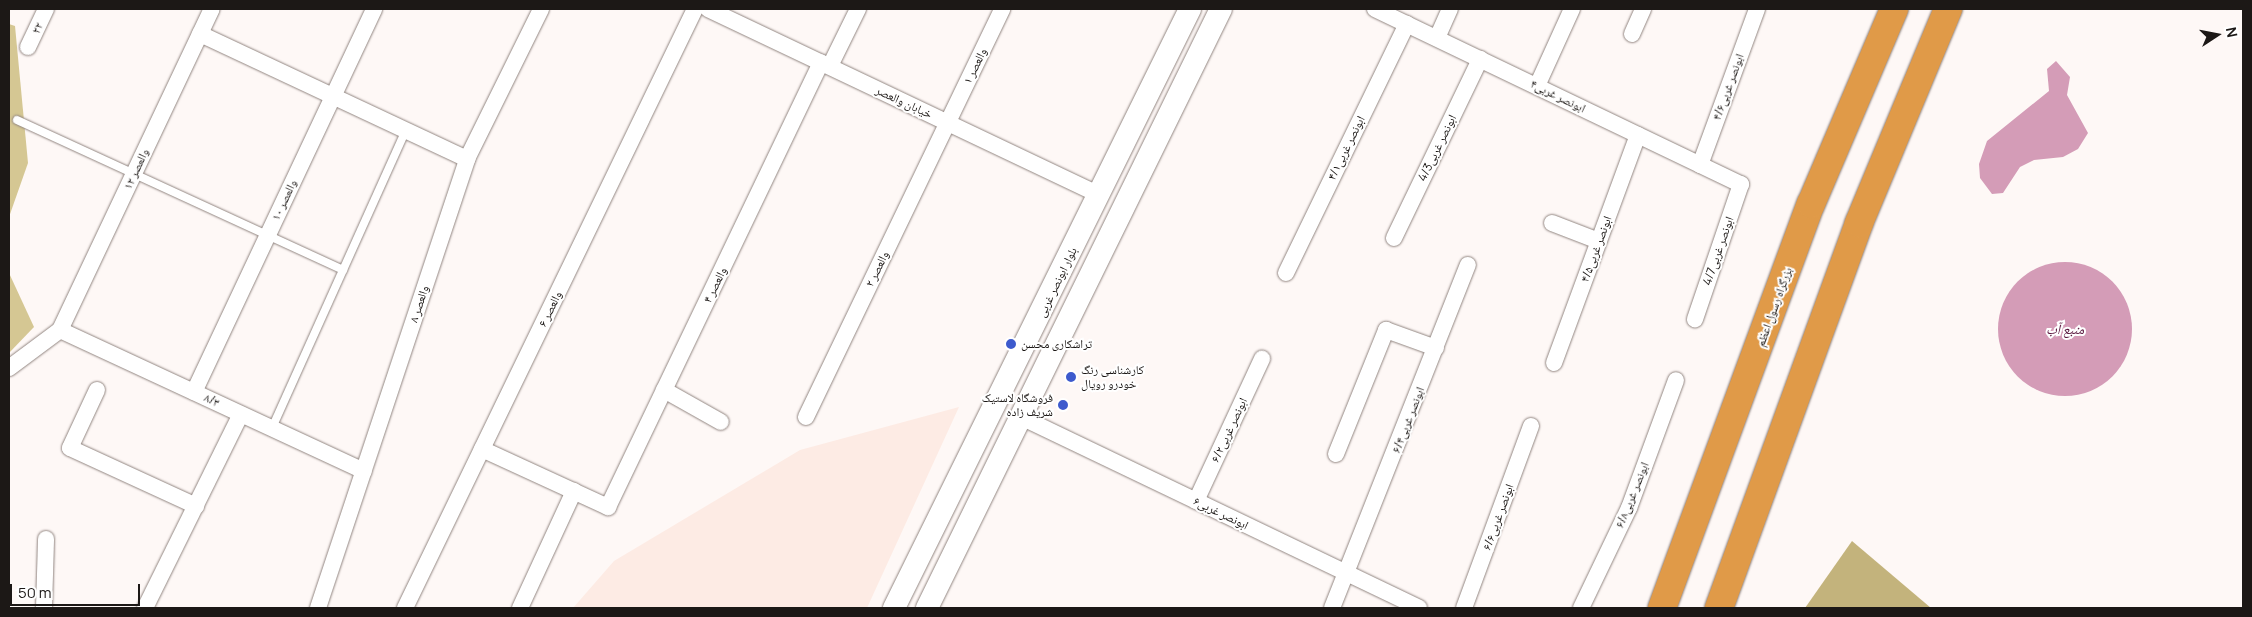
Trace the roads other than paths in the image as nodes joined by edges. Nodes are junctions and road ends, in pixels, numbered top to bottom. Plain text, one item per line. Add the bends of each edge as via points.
1 (46, 9) edge
2 (212, 9) edge
3 (374, 9) edge
4 (541, 9) edge
5 (695, 9) edge
6 (711, 9) edge
7 (858, 9) edge
8 (1002, 9) edge
9 (1190, 9) edge
10 (1222, 9) edge
11 (1375, 9) edge
12 (1450, 9) edge
13 (1572, 9) edge
14 (1643, 9) edge
15 (1757, 9) edge
16 (1894, 9) edge
17 (1948, 9) edge
18 (1407, 24) junction
19 (200, 34) junction
20 (1632, 34) dead end
21 (1437, 38) junction
22 (28, 47) dead end
23 (1480, 59) junction
24 (825, 64) junction
25 (1536, 86) junction
26 (333, 96) junction
27 (17, 120) dead end
28 (947, 122) junction
29 (406, 130) junction
30 (1638, 135) junction
31 (467, 159) junction
32 (1700, 164) junction
33 (134, 174) junction
34 (1741, 184) joint
35 (1099, 195) junction
36 (1552, 223) dead end
37 (267, 235) junction
38 (1394, 238) dead end
39 (1599, 241) junction
40 (1468, 265) dead end
41 (343, 270) junction
42 (1286, 272) dead end
43 (1695, 319) dead end
44 (60, 330) junction
45 (1436, 348) junction
46 (1262, 359) dead end
47 (1554, 363) dead end
48 (9, 368) edge
49 (1676, 380) dead end
50 (97, 390) dead end
51 (664, 390) junction
52 (194, 392) junction
53 (241, 414) junction
54 (806, 416) dead end
55 (1023, 418) junction
56 (721, 422) dead end
57 (1531, 426) dead end
58 (272, 428) junction
59 (482, 449) junction
60 (1336, 454) dead end
61 (364, 471) junction
62 (574, 491) junction
63 (1196, 501) junction
64 (196, 506) junction
65 (46, 539) dead end
66 (1348, 574) junction
67 (44, 608) edge
68 (145, 608) edge
69 (318, 608) edge
70 (405, 608) edge
71 (520, 608) edge
72 (894, 608) edge
73 (927, 608) edge
74 (1332, 608) edge
75 (1419, 608) edge
76 (1464, 608) edge
77 (1582, 608) edge
78 (1662, 608) edge
79 (1718, 608) edge

1 - 22 street, ۲۲
2 - 19 street, والعصر ۱۲
3 - 26 street, والعصر ۱۰
4 - 31 street, والعصر ۸
5 - 59 street, والعصر ۶
6 - 24 street, خیابان والعصر
7 - 24 street, والعصر ۴
8 - 28 street, والعصر ۱
9 - 35 main road, بلوار ابونصر غربی
10 - 55 main road
11 - 18 street, ۴ابونصر غربی
12 - 21 street
13 - 25 street
14 - 20 street
15 - 32 street, ۴/۶ابونصر غربی
16 - 78 highway, بزرگراه رسول اعظم via 1811,204
17 - 79 highway via 1859,222
18 - 21 street, ۴ابونصر غربی
18 - 42 street, ۴/۱ابونصر غربی
19 - 26 street
19 - 33 street, والعصر ۱۲
21 - 23 street, ۴ابونصر غربی
23 - 25 street, ۴ابونصر غربی
23 - 38 street, 4/3ابونصر غربی
24 - 28 street, خیابان والعصر
24 - 51 street, والعصر ۴
25 - 30 street, ۴ابونصر غربی
26 - 29 street
26 - 37 street, والعصر ۱۰
27 - 33 lane
28 - 35 street, خیابان والعصر
28 - 54 street, والعصر ۲
29 - 31 street
29 - 41 lane
30 - 32 street, ۴ابونصر غربی
30 - 39 street, ۴/۵ابونصر غربی
31 - 61 street, والعصر ۸
32 - 34 street, ۴ابونصر غربی
33 - 37 lane
33 - 44 street, والعصر ۱۲
34 - 43 street, 4/7ابونصر غربی
35 - 72 main road, بلوار ابونصر غربی
36 - 39 street
37 - 41 lane
37 - 52 street, والعصر ۱۰
39 - 47 street, ۴/۵ابونصر غربی
40 - 45 street, ۶/۴ابونصر غربی
41 - 58 lane
44 - 48 street
44 - 52 street, ۸/۳
45 - 60 street via 1386,330
45 - 66 street, ۶/۴ابونصر غربی
46 - 63 street, ۶/۲ابونصر غربی
49 - 77 street, ۶/۸ابونصر غربی via 1628,508
50 - 64 street via 70,448
51 - 56 street
51 - 62 street, والعصر ۴ via 608,507
52 - 53 street, ۸/۳
53 - 58 street, ۸/۳
53 - 64 street
55 - 63 street, ۶ابونصر غربی
55 - 73 main road
57 - 76 street, ۶/۶ابونصر غربی
58 - 61 street, ۸/۳
59 - 62 street
59 - 70 street, والعصر ۶
61 - 69 street, والعصر ۸
62 - 71 street
63 - 66 street, ۶ابونصر غربی
64 - 68 street
65 - 67 street
66 - 74 street
66 - 75 street, ۶ابونصر غربی

